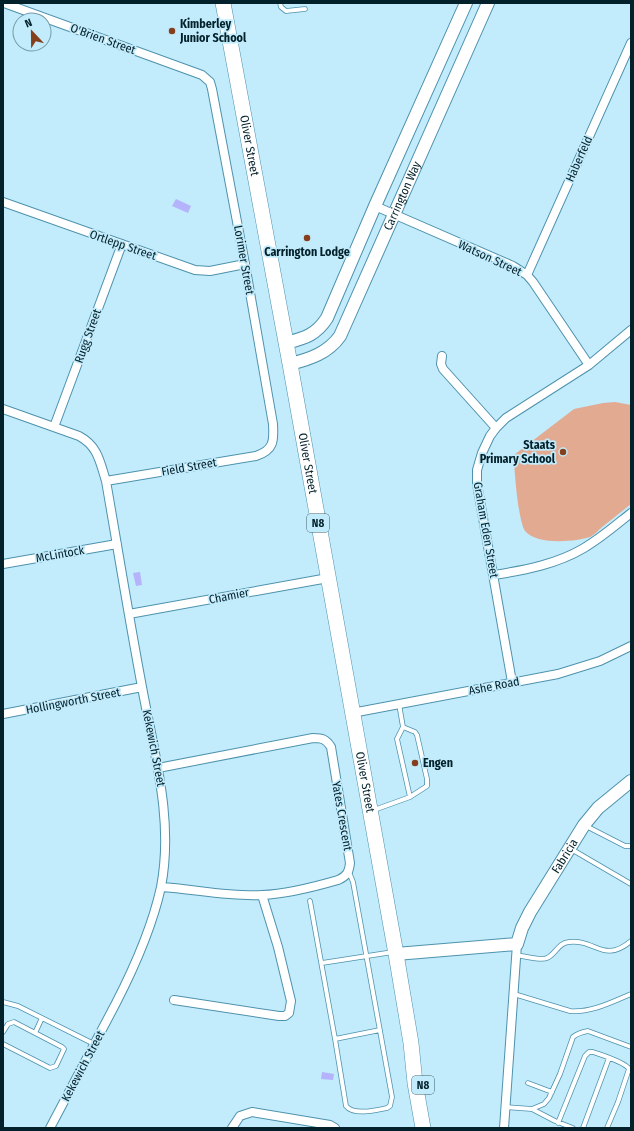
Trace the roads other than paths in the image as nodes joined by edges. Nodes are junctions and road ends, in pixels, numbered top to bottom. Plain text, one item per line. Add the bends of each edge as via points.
1 (4, 3) edge
2 (223, 3) edge
3 (280, 3) edge
4 (466, 3) edge
5 (488, 3) edge
6 (306, 9) dead end
7 (631, 43) edge
8 (202, 75) joint
9 (3, 202) edge
10 (375, 206) junction
11 (394, 215) junction
12 (122, 244) junction
13 (245, 264) junction
14 (527, 275) junction
15 (631, 330) edge
16 (286, 343) junction
17 (442, 356) dead end
18 (290, 364) junction
19 (589, 365) junction
20 (3, 409) edge
21 (54, 427) junction
22 (496, 428) junction
23 (270, 448) joint
24 (106, 481) junction
25 (631, 513) edge
26 (117, 544) junction
27 (3, 564) edge
28 (494, 575) junction
29 (328, 578) junction
30 (129, 614) junction
31 (631, 646) edge
32 (512, 682) junction
33 (142, 687) junction
34 (399, 704) junction
35 (352, 713) junction
36 (3, 714) edge
37 (403, 727) junction
38 (158, 768) junction
39 (627, 786) edge
40 (410, 797) junction
41 (370, 811) junction
42 (584, 825) junction
43 (631, 846) edge
44 (569, 848) junction
45 (349, 872) junction
46 (631, 884) edge
47 (161, 887) junction
48 (262, 895) junction
49 (310, 901) dead end
50 (631, 941) edge
51 (516, 950) junction
52 (396, 953) junction
53 (366, 956) junction
54 (322, 962) junction
55 (513, 994) junction
56 (631, 994) edge
57 (174, 1000) dead end
58 (3, 1002) edge
59 (42, 1018) junction
60 (380, 1030) junction
61 (3, 1032) edge
62 (35, 1033) junction
63 (335, 1039) junction
64 (411, 1043) junction
65 (3, 1044) edge
66 (94, 1044) junction
67 (631, 1047) edge
68 (609, 1058) junction
69 (528, 1083) dead end
70 (552, 1092) junction
71 (505, 1107) junction
72 (532, 1109) junction
73 (558, 1123) junction
74 (50, 1128) edge
75 (232, 1128) edge
76 (335, 1128) edge
77 (423, 1128) edge
78 (432, 1128) edge
79 (504, 1128) edge
80 (573, 1128) edge
81 (583, 1128) edge
82 (606, 1128) edge

1 - 8 street, O'Brien Street
2 - 16 highway, Oliver Street / N8
3 - 6 lane via 286,11
4 - 10 street, Carrington Way
5 - 11 street, Carrington Way
7 - 14 street, Haberfeld
8 - 13 street, Lorimer Street via 210,82 212,89
9 - 12 street, Ortlepp Street
10 - 11 street, Watson Street
10 - 16 street, Carrington Way via 328,318 311,335
11 - 14 street, Watson Street via 513,266
11 - 18 street, Carrington Way via 340,336 324,352
12 - 13 street, Ortlepp Street via 195,270 210,271
12 - 21 street, Rugg Street
13 - 23 street, Lorimer Street via 273,424 273,443
14 - 19 street, Watson Street
15 - 19 street, Graham Eden Street
16 - 18 highway, Oliver Street / N8
17 - 22 street via 443,369
18 - 29 highway, Oliver Street / N8
19 - 22 street, Graham Eden Street via 506,418
20 - 21 street, Kekewich Street
21 - 24 street, Kekewich Street via 87,440 98,455
22 - 28 street, Graham Eden Street via 482,453 477,470 477,484
23 - 24 street, Field Street via 256,456
24 - 26 street, Kekewich Street
25 - 28 street via 584,548 558,561 528,570
26 - 27 street, McLintock
26 - 30 street, Kekewich Street
28 - 32 street, Graham Eden Street
29 - 30 street, Chamier
29 - 35 highway, Oliver Street / N8
30 - 33 street, Kekewich Street
31 - 32 street, Ashe Road via 577,669
32 - 34 street, Ashe Road
33 - 36 street, Hollingworth Street
33 - 38 street, Kekewich Street
34 - 35 street, Ashe Road
34 - 37 lane
35 - 41 highway, Oliver Street / N8
37 - 40 lane via 397,739
37 - 40 lane via 417,735 427,779 427,786
38 - 45 street, Yates Crescent via 313,738 327,741 331,747 350,863
38 - 47 street, Kekewich Street via 164,805 165,837
39 - 42 street, Fabricia via 598,808
40 - 41 lane
41 - 52 highway, Oliver Street / N8
42 - 43 lane via 625,846
42 - 44 street, Fabricia
44 - 46 lane
44 - 51 street, Fabricia via 530,912
45 - 48 street via 345,877 331,882
45 - 53 lane
47 - 48 street
47 - 66 street, Kekewich Street via 127,982
48 - 57 street via 291,1001 289,1013 279,1016
49 - 54 lane
50 - 51 lane via 611,951 571,942 562,944 544,959
51 - 52 street
51 - 55 street, Fabricia
52 - 53 lane
52 - 64 highway, Oliver Street / N8
53 - 54 lane
53 - 60 lane
54 - 63 lane
55 - 56 lane via 578,1012
55 - 71 street, Fabricia
58 - 59 lane
59 - 62 lane
59 - 66 lane
60 - 63 lane
60 - 63 lane via 392,1097 390,1106 382,1109 355,1111 346,1106
61 - 62 lane via 6,1025 12,1022
62 - 65 lane via 63,1048 55,1067 46,1067
64 - 77 highway, Oliver Street / N8 via 414,1083
64 - 78 highway, Oliver Street / N8
66 - 74 street, Kekewich Street
67 - 70 lane via 582,1032 573,1038
68 - 73 lane via 593,1052 587,1053
68 - 81 lane
68 - 82 lane via 628,1066 629,1069
69 - 70 lane
70 - 72 lane via 544,1104
71 - 72 lane
71 - 79 street, Fabricia
72 - 73 lane
73 - 80 lane
75 - 76 street via 236,1120 244,1114 258,1113

